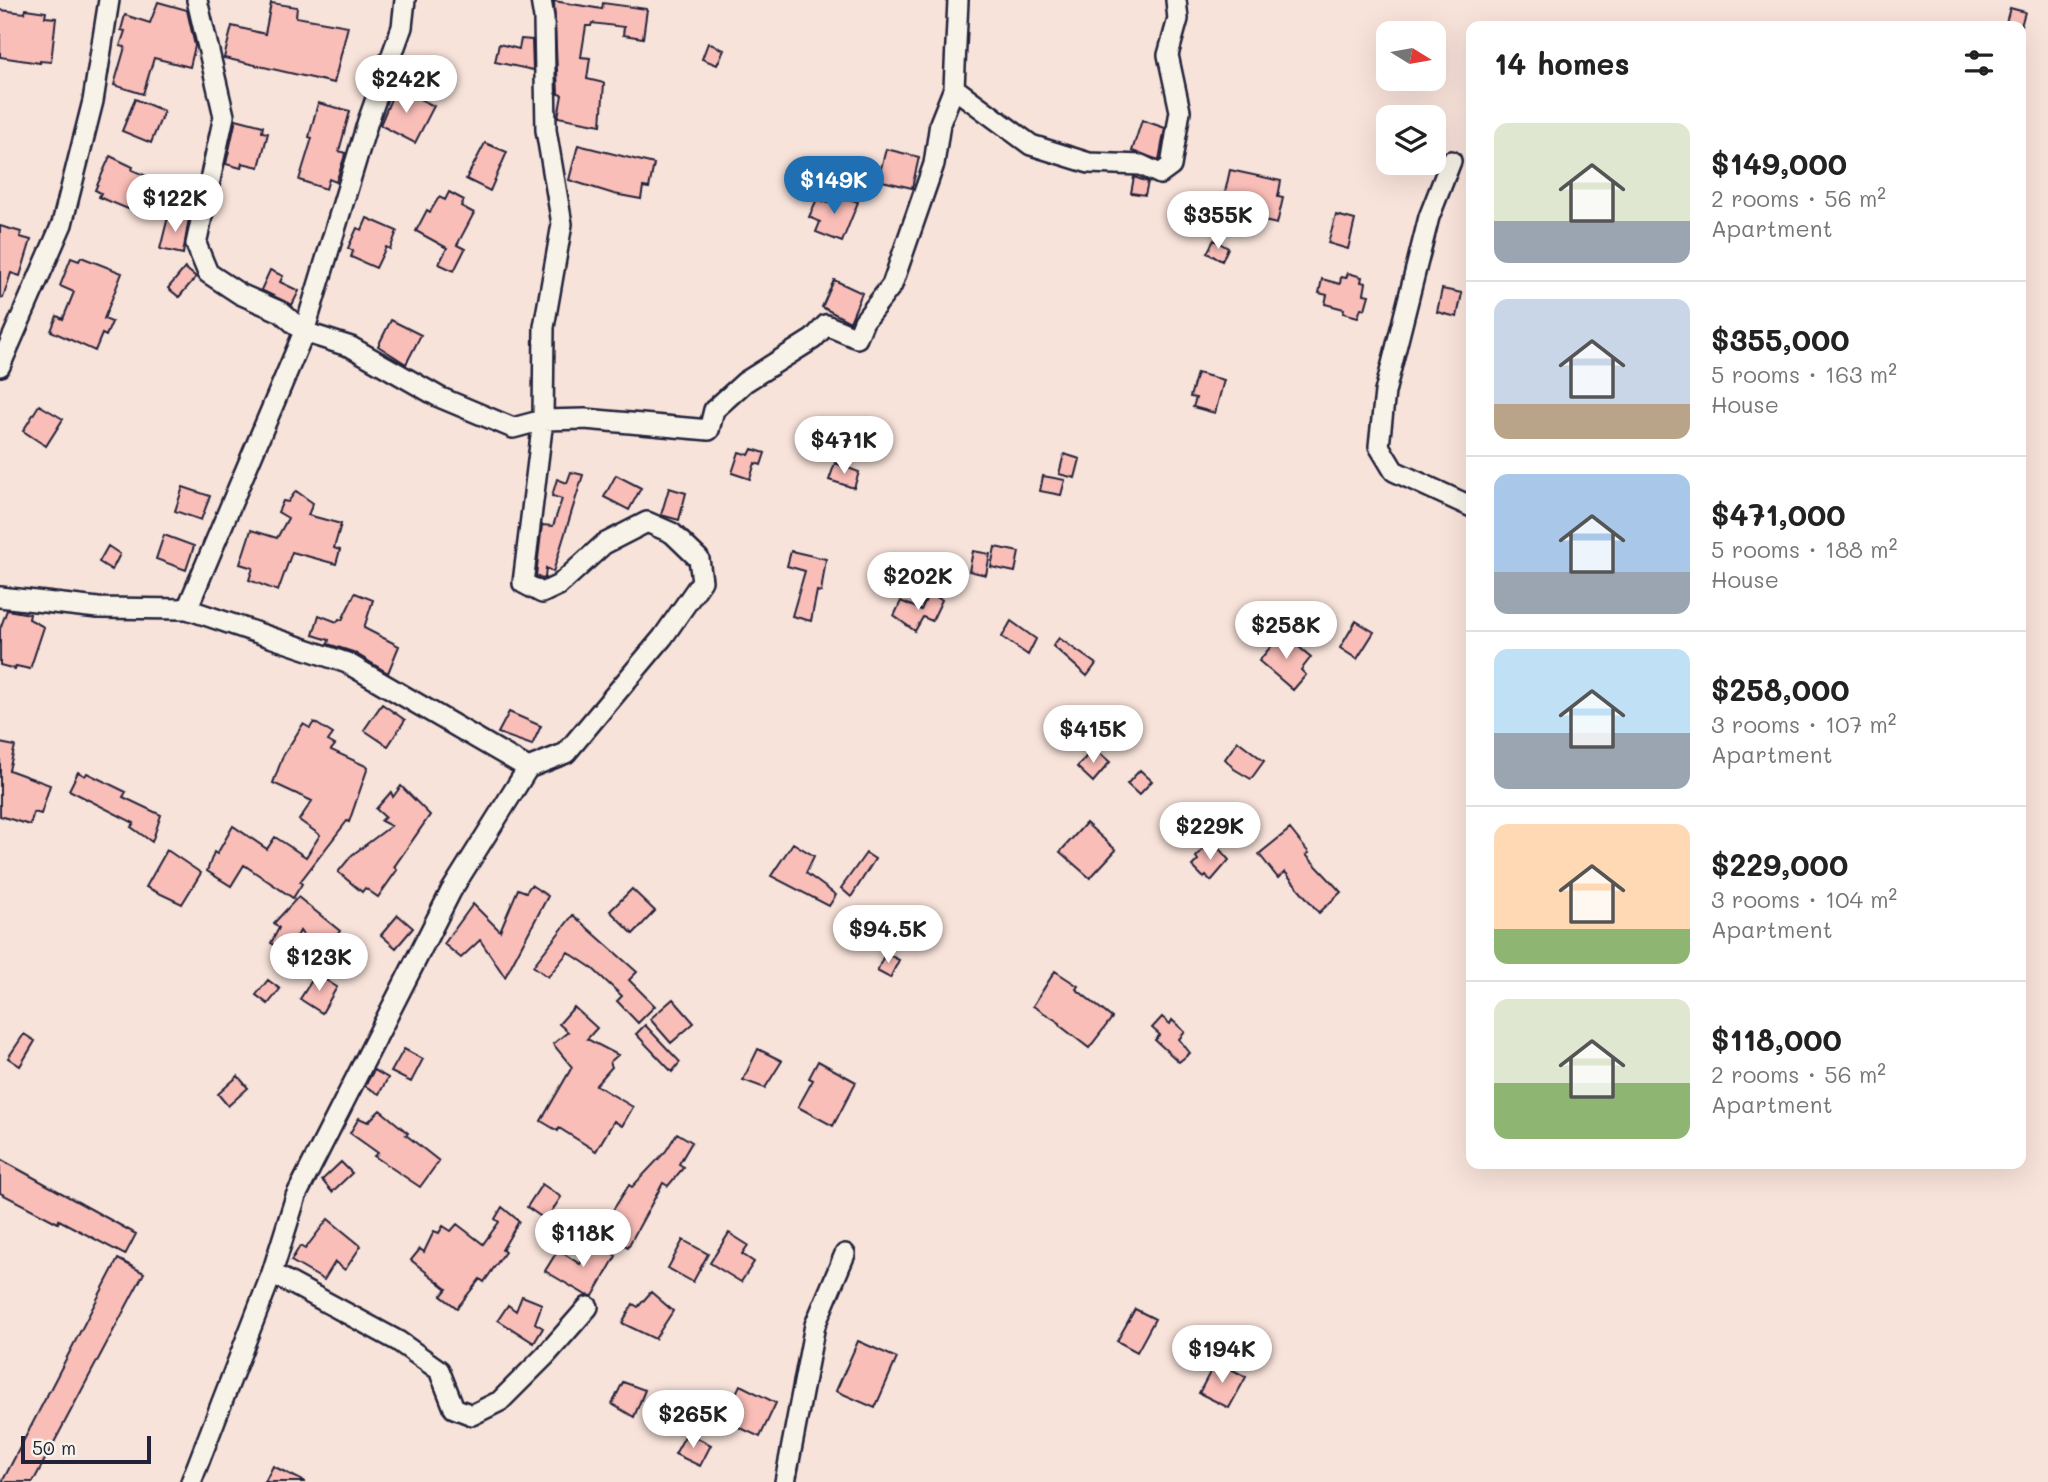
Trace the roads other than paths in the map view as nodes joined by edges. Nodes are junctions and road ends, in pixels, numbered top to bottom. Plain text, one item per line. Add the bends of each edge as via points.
1 (109, 0) edge
2 (197, 0) edge
3 (405, 0) edge
4 (541, 0) edge
5 (958, 0) edge
6 (1176, 0) edge
7 (954, 88) junction
8 (1451, 161) dead end
9 (303, 332) junction
10 (0, 366) edge
11 (542, 421) junction
12 (1466, 504) edge
13 (0, 597) edge
14 (187, 609) junction
15 (528, 768) junction
16 (845, 1254) dead end
17 (272, 1273) junction
18 (588, 1307) dead end
19 (191, 1482) edge
20 (785, 1482) edge

1 - 10 street via 93,101 62,224
2 - 9 street via 224,116 196,244 208,274 281,312
3 - 9 street via 402,27
4 - 11 street via 546,130 562,224 544,327
5 - 7 street
6 - 7 street via 1178,19 1168,55 1180,111 1171,166 1160,174 1140,165 1089,163 1031,145
7 - 11 street via 940,123 934,164 892,285 864,321 857,338 826,325 714,410 709,430 585,419
8 - 12 street via 1429,217 1385,392 1379,446 1394,471
9 - 11 street via 351,347 439,397 513,428
9 - 14 street
11 - 15 street via 523,583 542,593 559,585 604,544 647,522 672,533 699,559 702,581 663,637 566,753
13 - 14 street via 98,608
14 - 15 street via 348,663
15 - 17 street via 451,891 372,1045 296,1196
16 - 20 street via 815,1325
17 - 18 street via 398,1341 439,1370 454,1408 472,1415 500,1401
17 - 19 street

